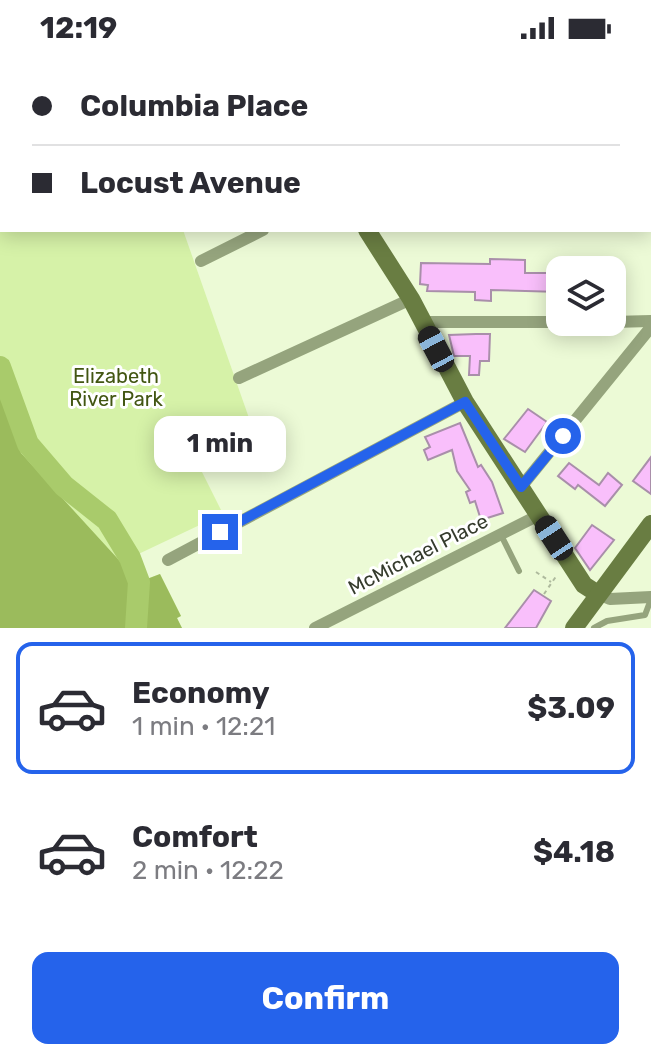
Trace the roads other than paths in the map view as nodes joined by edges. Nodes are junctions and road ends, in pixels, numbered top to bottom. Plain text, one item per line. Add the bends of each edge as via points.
1 (259, 232) edge
2 (368, 232) edge
3 (201, 261) dead end
4 (411, 299) junction
5 (422, 322) junction
6 (546, 322) edge
7 (626, 323) edge
8 (651, 324) edge
9 (239, 378) dead end
10 (465, 402) junction
11 (521, 487) junction
12 (539, 515) junction
13 (651, 524) edge
14 (501, 535) junction
15 (168, 560) dead end
16 (519, 571) dead end
17 (598, 594) junction
18 (651, 598) edge
19 (585, 626) edge
20 (315, 628) edge

1 - 3 street
2 - 4 street
4 - 5 street
4 - 9 street
5 - 6 street
5 - 10 street
7 - 8 street
8 - 11 street
10 - 11 street
10 - 15 street
11 - 12 street
12 - 14 street, McMichael Place
12 - 17 street via 584,585
13 - 17 street
14 - 16 lane
14 - 20 street, McMichael Place
17 - 18 street via 610,599
17 - 19 street
18 - 19 lane via 645,615

